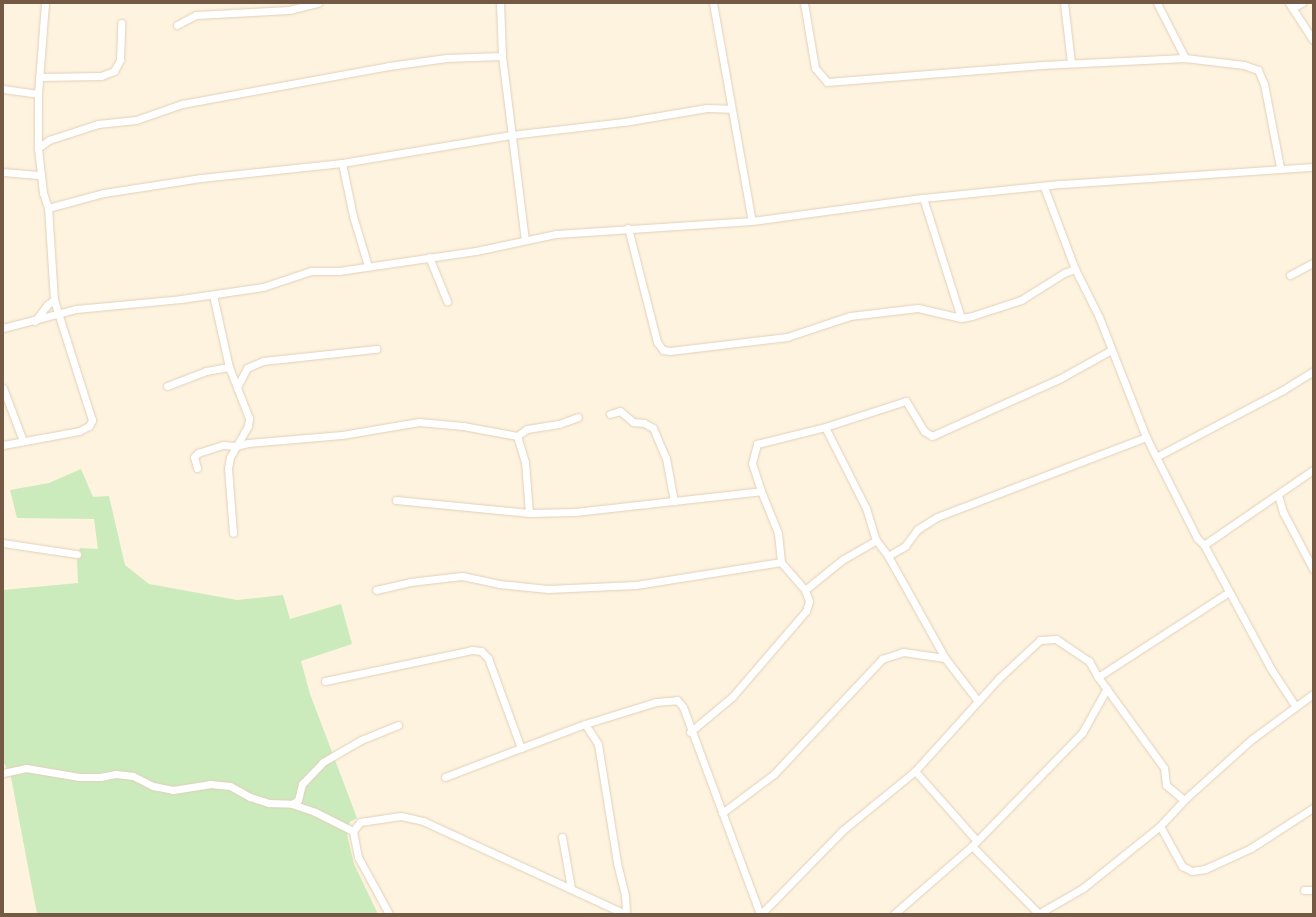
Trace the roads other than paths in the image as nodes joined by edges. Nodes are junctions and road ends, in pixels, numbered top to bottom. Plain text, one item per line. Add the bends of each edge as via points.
1 (45, 3) edge
2 (318, 3) edge
3 (500, 3) edge
4 (712, 3) edge
5 (804, 3) edge
6 (1064, 3) edge
7 (1157, 3) edge
8 (1302, 3) edge
9 (1290, 6) edge
10 (121, 23) dead end
11 (177, 25) dead end
12 (1313, 40) edge
13 (502, 56) junction
14 (1185, 58) junction
15 (1071, 63) junction
16 (39, 77) junction
17 (3, 88) edge
18 (38, 94) junction
19 (731, 109) junction
20 (511, 135) junction
21 (38, 148) junction
22 (342, 163) junction
23 (1280, 167) junction
24 (1313, 167) edge
25 (3, 172) edge
26 (41, 174) junction
27 (1044, 187) junction
28 (923, 198) junction
29 (48, 208) junction
30 (752, 221) junction
31 (628, 228) junction
32 (525, 240) junction
33 (429, 257) junction
34 (1313, 263) edge
35 (368, 266) junction
36 (1075, 269) junction
37 (1290, 275) dead end
38 (213, 295) junction
39 (54, 300) junction
40 (447, 301) dead end
41 (59, 314) junction
42 (961, 318) junction
43 (34, 321) junction
44 (3, 328) edge
45 (376, 349) dead end
46 (1111, 350) junction
47 (229, 367) junction
48 (1313, 371) edge
49 (167, 386) dead end
50 (237, 387) junction
51 (3, 388) edge
52 (610, 414) dead end
53 (578, 417) dead end
54 (825, 427) junction
55 (517, 436) junction
56 (1146, 436) junction
57 (23, 441) junction
58 (3, 445) edge
59 (236, 446) junction
60 (1156, 457) junction
61 (197, 468) dead end
62 (1313, 470) edge
63 (760, 491) junction
64 (1278, 495) junction
65 (396, 500) dead end
66 (674, 501) junction
67 (529, 513) junction
68 (233, 533) dead end
69 (876, 540) junction
70 (3, 543) edge
71 (1204, 545) junction
72 (77, 554) dead end
73 (888, 556) junction
74 (781, 562) junction
75 (1313, 569) edge
76 (376, 590) dead end
77 (806, 590) junction
78 (1229, 592) junction
79 (945, 658) junction
80 (1098, 677) junction
81 (325, 682) dead end
82 (1107, 688) junction
83 (1313, 694) edge
84 (978, 701) junction
85 (1296, 707) junction
86 (585, 724) junction
87 (398, 725) dead end
88 (690, 732) junction
89 (521, 748) junction
90 (915, 771) junction
91 (3, 773) edge
92 (445, 777) dead end
93 (1184, 800) junction
94 (292, 804) junction
95 (1313, 808) edge
96 (722, 813) junction
97 (1160, 826) junction
98 (353, 831) junction
99 (562, 837) dead end
100 (974, 843) junction
101 (571, 888) junction
102 (1304, 890) dead end
103 (1313, 890) edge
104 (389, 914) edge
105 (625, 914) edge
106 (761, 914) edge
107 (894, 914) edge
108 (1038, 914) edge

1 - 16 street
2 - 11 street via 289,10 196,15
3 - 13 street
4 - 19 street
5 - 15 street via 815,68 827,82
6 - 15 street
7 - 14 street
8 - 9 street
9 - 12 street
10 - 16 street via 120,60 114,71 101,76
13 - 20 street
13 - 21 street via 446,58 389,66 182,104 136,120 98,124 76,130 49,140
14 - 15 street
14 - 23 street via 1244,65 1258,70 1264,84
16 - 18 street
17 - 18 street
18 - 21 street
19 - 20 street via 707,108 624,122
19 - 30 street
20 - 22 street
20 - 32 street
21 - 26 street
22 - 29 street via 201,178 104,193
22 - 35 street via 353,216
23 - 24 street
23 - 27 street via 1216,175 1138,178
25 - 26 street
26 - 29 street
27 - 28 street
27 - 36 street
28 - 30 street
28 - 42 street
29 - 39 street
30 - 31 street
31 - 32 street via 556,234
31 - 42 street via 657,342 663,350 787,337 850,316 918,308
32 - 33 street via 476,251
33 - 35 street
33 - 40 street
34 - 37 street
35 - 38 street via 339,271 311,271 263,287
36 - 42 street via 1064,273 1021,300 993,312
36 - 46 street via 1099,316
38 - 41 street via 76,309
38 - 47 street
39 - 41 street
39 - 43 street via 46,305
41 - 43 street
41 - 57 street via 92,420 89,426 79,431
43 - 44 street
45 - 50 street via 263,361 247,368
46 - 54 street via 1061,378 932,436 924,431 906,401
46 - 56 street
47 - 49 street via 206,371
47 - 50 street
48 - 60 street via 1283,390
50 - 59 street via 249,418 248,426
51 - 57 street
52 - 66 street via 620,411 632,422 644,423 653,428 666,458
53 - 55 street via 559,424 527,429
54 - 63 street via 757,444 752,463
54 - 69 street via 866,508
55 - 59 street via 463,426 419,422 342,435
55 - 67 street via 524,462
56 - 60 street
56 - 73 street via 937,517 918,529 904,546
57 - 58 street
59 - 61 street via 224,446 198,453 194,457
59 - 68 street via 228,468
60 - 71 street via 1197,538
62 - 64 street
63 - 66 street
63 - 74 street via 778,533
64 - 71 street
64 - 75 street via 1283,512
65 - 67 street
66 - 67 street via 575,512
69 - 73 street
69 - 77 street via 842,560
70 - 72 street
71 - 78 street
73 - 79 street
74 - 76 street via 636,585 548,589 498,584 462,576 410,582
74 - 77 street
77 - 88 street via 809,601 806,611 732,697
78 - 80 street
78 - 85 street via 1271,669
79 - 84 street
79 - 96 street via 903,652 882,659 774,774
80 - 82 street
80 - 84 street via 1090,661 1056,639 1048,638 1036,643
81 - 89 street via 472,650 481,651 488,658
82 - 93 street via 1164,768 1166,785
82 - 100 street via 1082,733
83 - 85 street
84 - 90 street
85 - 93 street via 1252,739
86 - 88 street via 656,702 677,700
86 - 89 street
86 - 105 street via 598,744 625,894
87 - 94 street via 361,740 323,762 302,784 298,800
88 - 96 street
89 - 92 street
90 - 100 street
90 - 106 street via 843,830
91 - 94 street via 26,768 79,777 116,774 133,776 153,786 173,790 210,784 230,786 250,797 269,803
93 - 97 street
94 - 98 street
95 - 97 street via 1251,848 1205,869 1192,871 1182,866
96 - 106 street
97 - 108 street via 1083,888
98 - 101 street via 360,822 376,818 416,818
98 - 104 street via 358,857
99 - 101 street
100 - 107 street
100 - 108 street
101 - 105 street
102 - 103 street

